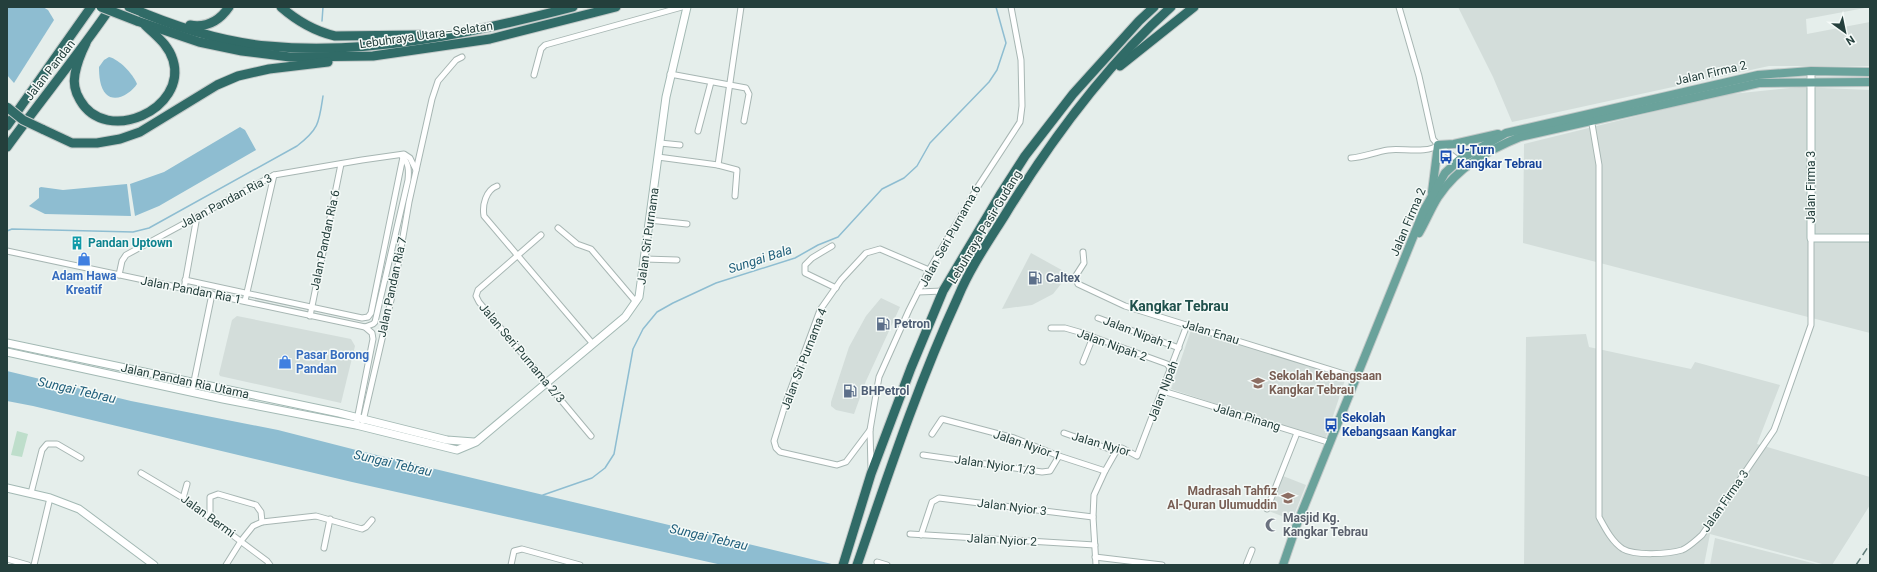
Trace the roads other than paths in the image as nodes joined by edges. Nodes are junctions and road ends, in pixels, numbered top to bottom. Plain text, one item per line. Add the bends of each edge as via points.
1 (91, 7) edge
2 (101, 7) edge
3 (111, 7) edge
4 (129, 7) edge
5 (229, 7) edge
6 (281, 7) edge
7 (573, 7) edge
8 (616, 7) edge
9 (682, 7) edge
10 (687, 7) edge
11 (741, 7) edge
12 (1011, 7) edge
13 (1148, 7) edge
14 (1154, 7) edge
15 (1171, 7) edge
16 (1194, 7) edge
17 (1399, 7) edge
18 (1139, 21) junction
19 (141, 22) junction
20 (175, 25) junction
21 (441, 36) junction
22 (86, 43) junction
23 (373, 56) junction
24 (462, 56) dead end
25 (1811, 71) junction
26 (1870, 72) edge
27 (670, 74) junction
28 (534, 75) dead end
29 (1104, 78) junction
30 (711, 82) junction
31 (1811, 82) junction
32 (1870, 82) edge
33 (729, 85) junction
34 (7, 107) edge
35 (1591, 117) junction
36 (744, 121) dead end
37 (7, 126) edge
38 (698, 131) dead end
39 (1506, 132) junction
40 (660, 143) junction
41 (680, 145) dead end
42 (1438, 145) junction
43 (7, 147) edge
44 (402, 156) junction
45 (658, 157) junction
46 (1351, 158) dead end
47 (1459, 160) junction
48 (341, 164) junction
49 (718, 165) junction
50 (1466, 166) junction
51 (416, 170) junction
52 (274, 175) junction
53 (497, 186) dead end
54 (1432, 194) junction
55 (735, 196) dead end
56 (196, 216) junction
57 (650, 220) junction
58 (686, 224) dead end
59 (558, 228) dead end
60 (541, 235) dead end
61 (1811, 238) junction
62 (1870, 238) edge
63 (832, 246) dead end
64 (7, 251) edge
65 (1083, 252) dead end
66 (517, 256) junction
67 (645, 258) junction
68 (677, 260) dead end
69 (399, 261) junction
70 (1402, 265) junction
71 (387, 270) junction
72 (930, 270) junction
73 (119, 275) junction
74 (186, 280) junction
75 (836, 288) junction
76 (184, 289) junction
77 (943, 291) junction
78 (918, 292) junction
79 (247, 293) junction
80 (212, 294) junction
81 (375, 294) junction
82 (381, 296) junction
83 (245, 301) junction
84 (636, 302) junction
85 (312, 306) junction
86 (389, 306) junction
87 (310, 316) junction
88 (1098, 318) dead end
89 (1187, 325) junction
90 (365, 327) junction
91 (1051, 328) dead end
92 (372, 333) joint
93 (1093, 337) junction
94 (7, 343) edge
95 (593, 344) junction
96 (1179, 348) junction
97 (7, 352) edge
98 (1083, 362) dead end
99 (1171, 369) junction
100 (1357, 378) junction
101 (194, 383) junction
102 (548, 383) junction
103 (1163, 391) junction
104 (192, 392) junction
105 (361, 418) junction
106 (358, 426) junction
107 (870, 430) junction
108 (1297, 432) junction
109 (932, 434) dead end
110 (1064, 434) dead end
111 (591, 436) dead end
112 (476, 442) junction
113 (1331, 443) junction
114 (1115, 451) junction
115 (923, 455) dead end
116 (1059, 456) junction
117 (1137, 456) joint
118 (81, 458) dead end
119 (846, 462) joint
120 (1105, 470) junction
121 (141, 473) dead end
122 (871, 474) junction
123 (188, 484) dead end
124 (7, 488) edge
125 (31, 493) junction
126 (50, 498) junction
127 (183, 498) junction
128 (1267, 509) dead end
129 (210, 517) junction
130 (1093, 517) junction
131 (330, 519) junction
132 (372, 520) dead end
133 (262, 522) junction
134 (910, 534) dead end
135 (921, 535) junction
136 (241, 541) junction
137 (1095, 545) junction
138 (324, 548) dead end
139 (1252, 550) dead end
140 (1095, 557) junction
141 (7, 559) edge
142 (877, 562) dead end
143 (28, 565) edge
144 (34, 565) edge
145 (154, 565) edge
146 (226, 565) edge
147 (270, 565) edge
148 (511, 565) edge
149 (580, 565) edge
150 (843, 565) edge
151 (857, 565) edge
152 (887, 565) edge
153 (1096, 565) edge
154 (1162, 565) edge
155 (1246, 565) edge
156 (1283, 565) edge

1 - 37 highway, Jalan Pandan
2 - 19 highway, Lebuhraya Utara–Selatan, bridge
3 - 22 highway, Jalan Pandan
4 - 20 highway, Lebuhraya Utara–Selatan
5 - 20 highway via 209,24
6 - 21 highway via 310,28 335,36
7 - 21 highway, Lebuhraya Utara–Selatan via 480,30
8 - 23 highway, Lebuhraya Utara–Selatan via 490,39
9 - 28 street via 546,45 541,49
10 - 27 street, Jalan Sri Purnama
11 - 33 street
12 - 72 street, Jalan Seri Purnama 6 via 1021,60 1020,122 990,166
13 - 18 street
14 - 18 highway, Lebuhraya Pasir Gudang
15 - 29 highway, Lebuhraya Pasir Gudang
16 - 29 highway
17 - 42 street via 1419,76 1431,134
18 - 77 highway, Lebuhraya Pasir Gudang via 1073,94 1030,150 1000,194
19 - 22 highway via 166,45 173,60 176,78 171,92 164,101 142,116 127,121 111,122 95,116 82,104 76,94 74,75
19 - 23 highway, Lebuhraya Utara–Selatan via 199,42 242,51 290,57
20 - 21 highway, Lebuhraya Utara–Selatan via 240,42 293,48 371,45
22 - 43 highway, Jalan Pandan
23 - 34 highway, bridge via 281,67 238,76 218,85 140,132 97,143 72,143 23,120
24 - 51 street, Jalan Pandan Ria 7 via 438,81 427,116
25 - 26 main road, Jalan Firma 2
25 - 31 street, Jalan Firma 3
25 - 35 main road, Jalan Firma 2 via 1758,75
27 - 30 street
27 - 40 street, Jalan Sri Purnama
29 - 151 highway, Lebuhraya Pasir Gudang via 1063,126 1040,158 976,261 958,296 900,440
30 - 33 street
30 - 38 street
31 - 32 main road, Jalan Firma 2
31 - 35 main road, Jalan Firma 2 via 1759,83
31 - 61 street, Jalan Firma 3
33 - 36 street via 746,88 749,91
33 - 49 street
35 - 39 main road, Jalan Firma 2
35 - 50 main road, Jalan Firma 2 via 1520,137 1493,148
35 - 61 street, Jalan Firma 3 via 1599,171 1598,517 1609,535 1623,549 1658,553 1683,550 1693,543 1702,535 1774,430 1811,325
39 - 42 main road via 1454,144
39 - 47 main road, Jalan Firma 2
40 - 41 street
40 - 45 street, Jalan Sri Purnama
42 - 46 street via 1429,149 1387,150 1363,158
42 - 47 street
42 - 54 main road
44 - 48 street, Jalan Pandan Ria 3
44 - 51 street via 408,155
44 - 71 street, Jalan Pandan Ria 7 via 408,166 408,180
44 - 81 street
45 - 49 street
45 - 57 street, Jalan Sri Purnama
47 - 50 street
47 - 54 main road, Jalan Firma 2 via 1446,173
48 - 52 street, Jalan Pandan Ria 3
48 - 85 street, Jalan Pandan Ria 6
49 - 55 street via 737,170
50 - 70 main road, Jalan Firma 2 via 1439,197
51 - 69 street, Jalan Pandan Ria 7
52 - 56 street, Jalan Pandan Ria 3
52 - 79 street
53 - 66 street via 488,193 482,208 484,216
54 - 70 main road, Jalan Firma 2
56 - 73 street, Jalan Pandan Ria 3 via 126,255
56 - 74 street
57 - 58 street
57 - 67 street, Jalan Sri Purnama
59 - 84 street via 577,244 591,249
60 - 66 street
61 - 62 street
63 - 75 street via 805,265 805,273
64 - 73 street, Jalan Pandan Ria 1
65 - 89 street, Jalan Enau via 1084,263 1075,277 1078,284 1125,306
66 - 95 street
66 - 102 street, Jalan Seri Purnama 2/3 via 478,290 476,296
67 - 68 street
67 - 84 street, Jalan Sri Purnama via 641,288
69 - 71 street
69 - 86 street, Jalan Pandan Ria 7
70 - 100 main road
71 - 82 street, Jalan Pandan Ria 7
72 - 75 street, Jalan Sri Purnama 4 via 890,252 873,250 866,253
72 - 78 street, Jalan Seri Purnama 6
73 - 76 street, Jalan Pandan Ria 1
74 - 76 street
74 - 79 street
75 - 119 street, Jalan Sri Purnama 4 via 820,310 774,441 776,448 786,454 837,465
76 - 80 street, Jalan Pandan Ria 1
77 - 78 street
77 - 122 highway, Lebuhraya Pasir Gudang
78 - 107 street, Jalan Seri Purnama 6 via 879,377
79 - 83 street
79 - 85 street
80 - 83 street, Jalan Pandan Ria 1
80 - 101 street
81 - 82 street
81 - 85 street via 368,317 362,318
82 - 86 street
82 - 90 street, Jalan Pandan Ria 7 via 375,322
83 - 87 street, Jalan Pandan Ria 1
84 - 95 street, Jalan Sri Purnama via 626,317
85 - 87 street, Jalan Pandan Ria 6
86 - 105 street, Jalan Pandan Ria 7
87 - 90 street, Jalan Pandan Ria 1
88 - 96 street, Jalan Nipah 1
89 - 96 street, Jalan Nipah
89 - 100 street, Jalan Enau
90 - 92 street, Jalan Pandan Ria 1
91 - 93 street, Jalan Nipah 2 via 1065,328
92 - 105 street, Jalan Pandan Ria 7
93 - 98 street
93 - 99 street, Jalan Nipah 2 via 1167,364
94 - 101 street, Jalan Pandan Ria Utama
95 - 102 street, Jalan Sri Purnama
96 - 99 street, Jalan Nipah
97 - 104 street, Jalan Pandan Ria Utama
99 - 103 street, Jalan Nipah
100 - 113 main road
101 - 104 street
101 - 105 street, Jalan Pandan Ria Utama
102 - 111 street, Jalan Seri Purnama 2/3
102 - 112 street, Jalan Sri Purnama
103 - 108 street, Jalan Pinang
103 - 117 street, Jalan Nipah
104 - 106 street, Jalan Pandan Ria Utama
105 - 106 street, Jalan Pandan Ria 7
105 - 112 street, Jalan Pandan Ria Utama via 447,440
106 - 112 street, Jalan Pandan Ria Utama via 457,450
107 - 119 street, Jalan Seri Purnama 6
107 - 122 street
108 - 113 street, Jalan Pinang
108 - 128 street
109 - 116 street, Jalan Nyior 1 via 942,419 1014,438
110 - 114 street, Jalan Nyior
113 - 156 main road
114 - 117 street, Jalan Nyior via 1119,447
114 - 120 street
115 - 116 street, Jalan Nyior 1/3 via 1042,472 1050,471
116 - 120 street, Jalan Nyior 1
118 - 125 street via 57,444 47,444 42,450
120 - 130 street via 1094,495
121 - 127 street, Jalan Bermi
122 - 150 highway, Lebuhraya Pasir Gudang
123 - 127 street
124 - 125 street
125 - 126 street
126 - 144 street
126 - 145 street via 79,509
127 - 129 street, Jalan Bermi
129 - 133 street via 210,497 218,494 256,505 261,512
129 - 136 street, Jalan Bermi
130 - 135 street, Jalan Nyior 3 via 940,498 932,502
130 - 137 street
131 - 132 street via 362,529
131 - 133 street via 316,516
131 - 138 street
133 - 136 street via 253,526
134 - 135 street, Jalan Nyior 2
135 - 137 street, Jalan Nyior 2
136 - 146 street
136 - 147 street, Jalan Bermi
137 - 140 street
139 - 155 street
140 - 153 street
140 - 154 street
141 - 143 street
142 - 152 street
148 - 149 street via 514,552 522,549

